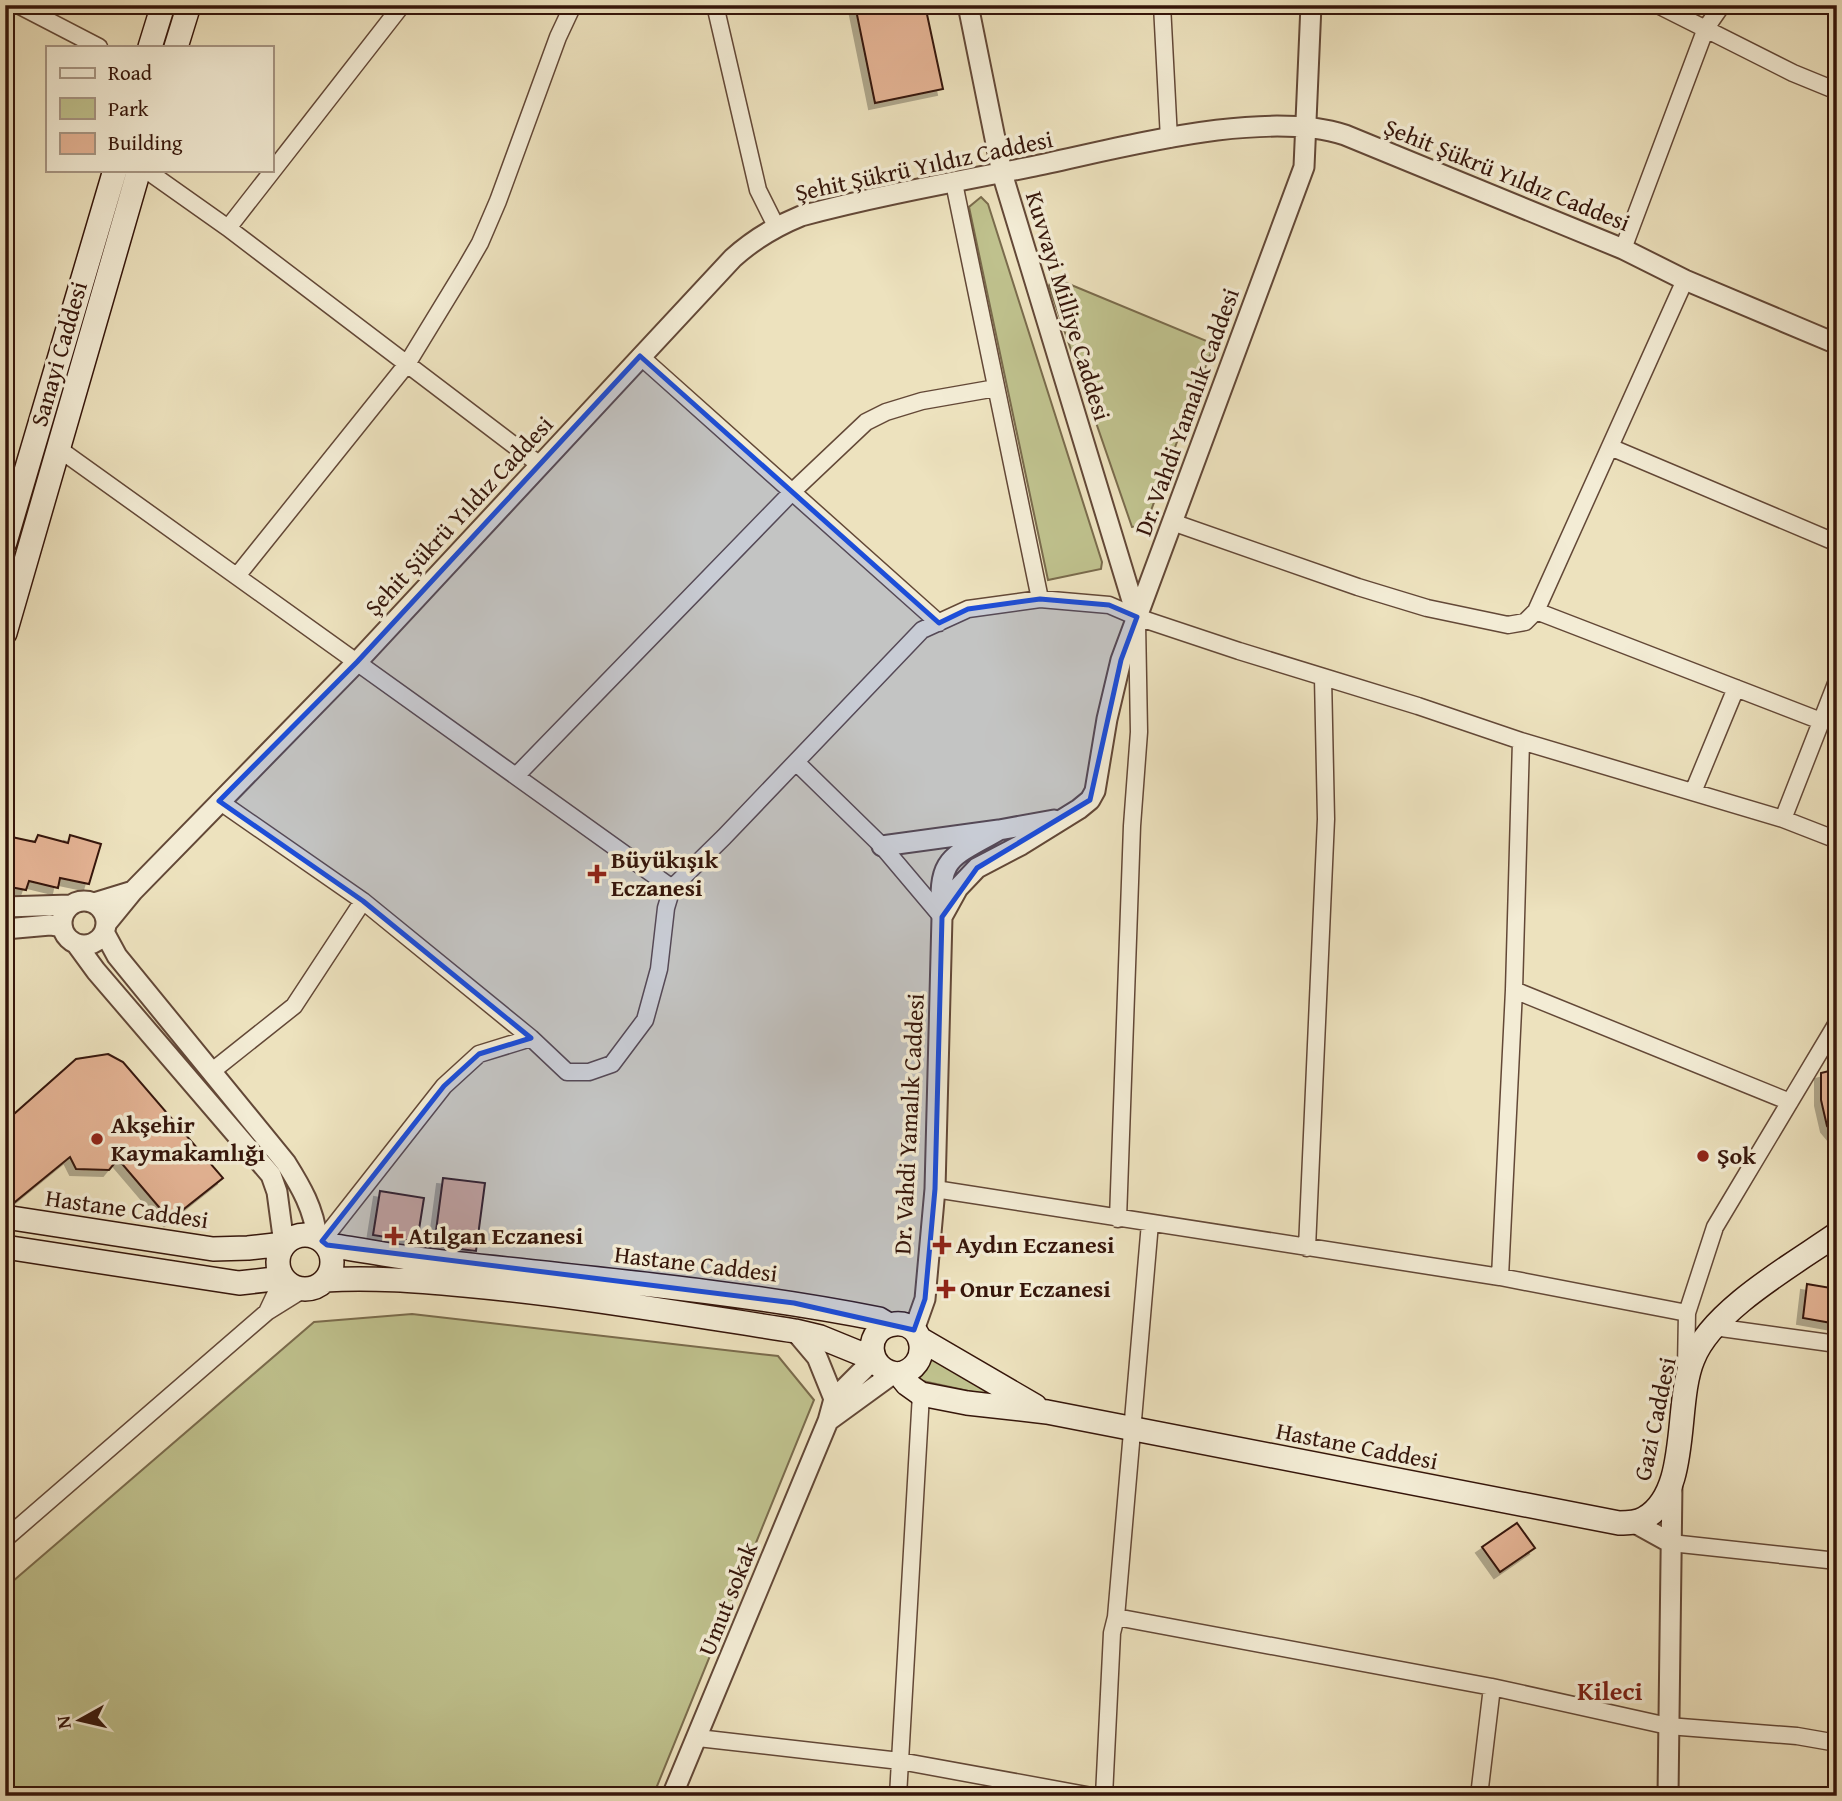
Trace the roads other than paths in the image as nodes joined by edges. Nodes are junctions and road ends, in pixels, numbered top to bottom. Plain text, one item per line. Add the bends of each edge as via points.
1 (18, 5) edge
2 (163, 5) edge
3 (189, 5) edge
4 (402, 5) edge
5 (573, 5) edge
6 (715, 5) edge
7 (968, 5) edge
8 (1162, 5) edge
9 (1311, 5) edge
10 (1658, 5) edge
11 (1722, 5) edge
12 (1706, 28) junction
13 (97, 46) edge
14 (150, 46) edge
15 (176, 46) edge
16 (1837, 91) edge
17 (1307, 126) junction
18 (1169, 139) junction
19 (273, 170) edge
20 (114, 172) edge
21 (138, 172) edge
22 (149, 172) edge
23 (272, 172) edge
24 (1002, 173) junction
25 (954, 183) junction
26 (776, 226) junction
27 (228, 228) junction
28 (1623, 249) junction
29 (1685, 280) junction
30 (1837, 344) edge
31 (640, 356) junction
32 (407, 364) junction
33 (996, 388) junction
34 (1610, 447) junction
35 (59, 449) junction
36 (540, 465) junction
37 (792, 492) junction
38 (1172, 522) junction
39 (5, 542) edge
40 (1837, 543) edge
41 (237, 576) junction
42 (1040, 599) junction
43 (1536, 611) junction
44 (1137, 617) junction
45 (939, 622) junction
46 (5, 632) edge
47 (357, 662) junction
48 (1323, 677) junction
49 (1837, 681) edge
50 (1736, 688) junction
51 (1821, 721) junction
52 (1521, 741) junction
53 (796, 762) junction
54 (516, 776) junction
55 (1693, 792) junction
56 (219, 801) junction
57 (1062, 818) junction
58 (1783, 819) junction
59 (999, 830) junction
60 (1837, 841) edge
61 (882, 846) junction
62 (672, 888) junction
63 (133, 891) junction
64 (363, 901) junction
65 (94, 903) junction
66 (70, 905) junction
67 (5, 907) edge
68 (942, 917) junction
69 (62, 927) junction
70 (105, 928) junction
71 (5, 929) edge
72 (78, 945) junction
73 (1514, 990) junction
74 (1837, 1023) edge
75 (531, 1038) junction
76 (211, 1072) junction
77 (1790, 1102) junction
78 (935, 1189) junction
79 (5, 1217) edge
80 (1118, 1219) junction
81 (1150, 1223) junction
82 (1837, 1234) edge
83 (322, 1241) junction
84 (284, 1244) junction
85 (5, 1247) edge
86 (1307, 1248) junction
87 (1500, 1277) junction
88 (283, 1278) junction
89 (326, 1280) junction
90 (304, 1289) junction
91 (267, 1312) junction
92 (1687, 1313) junction
93 (890, 1325) junction
94 (1714, 1327) junction
95 (796, 1331) junction
96 (917, 1335) junction
97 (1837, 1344) edge
98 (874, 1359) junction
99 (897, 1373) junction
100 (1686, 1377) junction
101 (921, 1394) junction
102 (834, 1399) junction
103 (1047, 1412) junction
104 (828, 1421) junction
105 (1134, 1429) junction
106 (1672, 1482) junction
107 (1633, 1522) junction
108 (5, 1539) edge
109 (1671, 1543) junction
110 (1837, 1561) edge
111 (1116, 1617) junction
112 (1492, 1687) junction
113 (1668, 1726) junction
114 (698, 1738) junction
115 (1837, 1743) edge
116 (900, 1761) junction
117 (672, 1796) edge
118 (898, 1796) edge
119 (1091, 1796) edge
120 (1104, 1796) edge
121 (1479, 1796) edge
122 (1668, 1796) edge

1 - 13 street
2 - 14 main road
3 - 15 main road
4 - 19 street
5 - 32 street via 480,243
6 - 26 street via 758,190
7 - 24 street, Kuvvayi Milliye Caddesi
8 - 18 street
9 - 17 street, Dr. Vahdi Yamalık Caddesi
10 - 12 street
11 - 12 street
12 - 16 street
12 - 28 street
17 - 18 street, Şehit Şükrü Yıldız Caddesi via 1232,129
17 - 28 street, Şehit Şükrü Yıldız Caddesi via 1345,135
17 - 38 street, Dr. Vahdi Yamalık Caddesi via 1304,167
18 - 24 street, Şehit Şükrü Yıldız Caddesi
20 - 39 main road, Sanayi Caddesi
21 - 35 main road, Sanayi Caddesi
22 - 27 street
23 - 27 street
24 - 25 street, Şehit Şükrü Yıldız Caddesi
24 - 44 street, Kuvvayi Milliye Caddesi
25 - 26 street, Şehit Şükrü Yıldız Caddesi via 828,209
25 - 33 street
26 - 31 street, Şehit Şükrü Yıldız Caddesi via 733,258
27 - 32 street
28 - 29 street, Şehit Şükrü Yıldız Caddesi
29 - 30 street, Şehit Şükrü Yıldız Caddesi
29 - 34 street
31 - 36 street, Şehit Şükrü Yıldız Caddesi
31 - 37 street
32 - 36 street
32 - 41 street
33 - 37 street via 922,401 866,422
33 - 42 street
34 - 40 street
34 - 43 street
35 - 41 street
35 - 46 main road, Sanayi Caddesi
36 - 47 street, Şehit Şükrü Yıldız Caddesi
37 - 45 street
37 - 54 street
38 - 43 street via 1427,608 1508,625 1525,622
38 - 44 street, Dr. Vahdi Yamalık Caddesi
41 - 47 street
42 - 44 street via 1109,605
42 - 45 street via 968,610
43 - 50 street
44 - 48 street
44 - 57 street, Dr. Vahdi Yamalık Caddesi via 1121,660 1095,791 1090,800
44 - 80 street via 1139,732
45 - 53 street via 922,630
47 - 54 street
47 - 56 street, Şehit Şükrü Yıldız Caddesi
48 - 52 street
48 - 86 street via 1326,819
49 - 51 street
50 - 51 street
50 - 55 street
51 - 58 street
52 - 55 street
52 - 73 street
53 - 61 street
53 - 62 street
54 - 62 street
55 - 58 street
56 - 63 street, Şehit Şükrü Yıldız Caddesi
56 - 64 street
57 - 59 street, Dr. Vahdi Yamalık Caddesi
57 - 68 street, Dr. Vahdi Yamalık Caddesi via 977,868 958,888
58 - 60 street
59 - 61 street, Dr. Vahdi Yamalık Caddesi
59 - 68 street, Dr. Vahdi Yamalık Caddesi via 948,862 940,883
61 - 68 street
62 - 75 street via 645,1020 612,1064 589,1072 567,1072
63 - 65 street
63 - 70 street, Şehit Şükrü Yıldız Caddesi
64 - 75 street
64 - 76 street via 294,1006
65 - 66 street
65 - 70 street via 105,915
66 - 67 street
66 - 69 street via 61,919
68 - 78 street, Dr. Vahdi Yamalık Caddesi
69 - 71 street
69 - 72 street via 64,935
70 - 72 street via 93,944
70 - 76 street via 117,956
72 - 84 street via 271,1175
73 - 77 street
73 - 87 street
74 - 77 street
75 - 83 street via 479,1054 444,1086
76 - 83 street via 286,1163 309,1200
77 - 92 street via 1715,1227
78 - 80 street
78 - 96 street, Dr. Vahdi Yamalık Caddesi
79 - 84 main road, Hastane Caddesi via 213,1249
80 - 81 street
81 - 86 street
81 - 105 street
82 - 94 main road, Gazi Caddesi via 1745,1298
83 - 84 main road via 299,1235
83 - 89 main road via 332,1263
83 - 93 main road, Hastane Caddesi via 417,1259 794,1303
84 - 88 main road via 278,1261
85 - 88 main road via 239,1283
86 - 87 street
87 - 92 street
88 - 90 main road
88 - 91 street
89 - 90 main road
89 - 95 main road, Hastane Caddesi via 387,1279 506,1289
90 - 91 street
91 - 108 street
92 - 100 street
93 - 96 main road, Hastane Caddesi via 900,1324
93 - 98 main road via 874,1338
94 - 97 street
94 - 100 main road, Gazi Caddesi
95 - 98 main road, Hastane Caddesi
95 - 102 street via 817,1357
96 - 99 main road via 922,1349 919,1359 913,1367
96 - 103 main road, Hastane Caddesi
98 - 99 main road, Hastane Caddesi via 884,1370
98 - 102 street
99 - 101 main road, Hastane Caddesi
99 - 104 street
100 - 106 main road, Gazi Caddesi
101 - 103 main road, Hastane Caddesi
101 - 116 street
102 - 104 street, Umut sokak
103 - 105 main road, Hastane Caddesi
104 - 114 street, Umut sokak
105 - 107 main road, Hastane Caddesi via 1619,1523
105 - 111 street
106 - 107 main road, Gazi Caddesi via 1654,1511
106 - 109 street
107 - 109 street
109 - 110 street
109 - 113 street
111 - 112 street
111 - 120 street
112 - 113 street
112 - 121 street
113 - 115 street
113 - 122 street
114 - 116 street
114 - 117 street, Umut sokak
116 - 118 street
116 - 119 street

